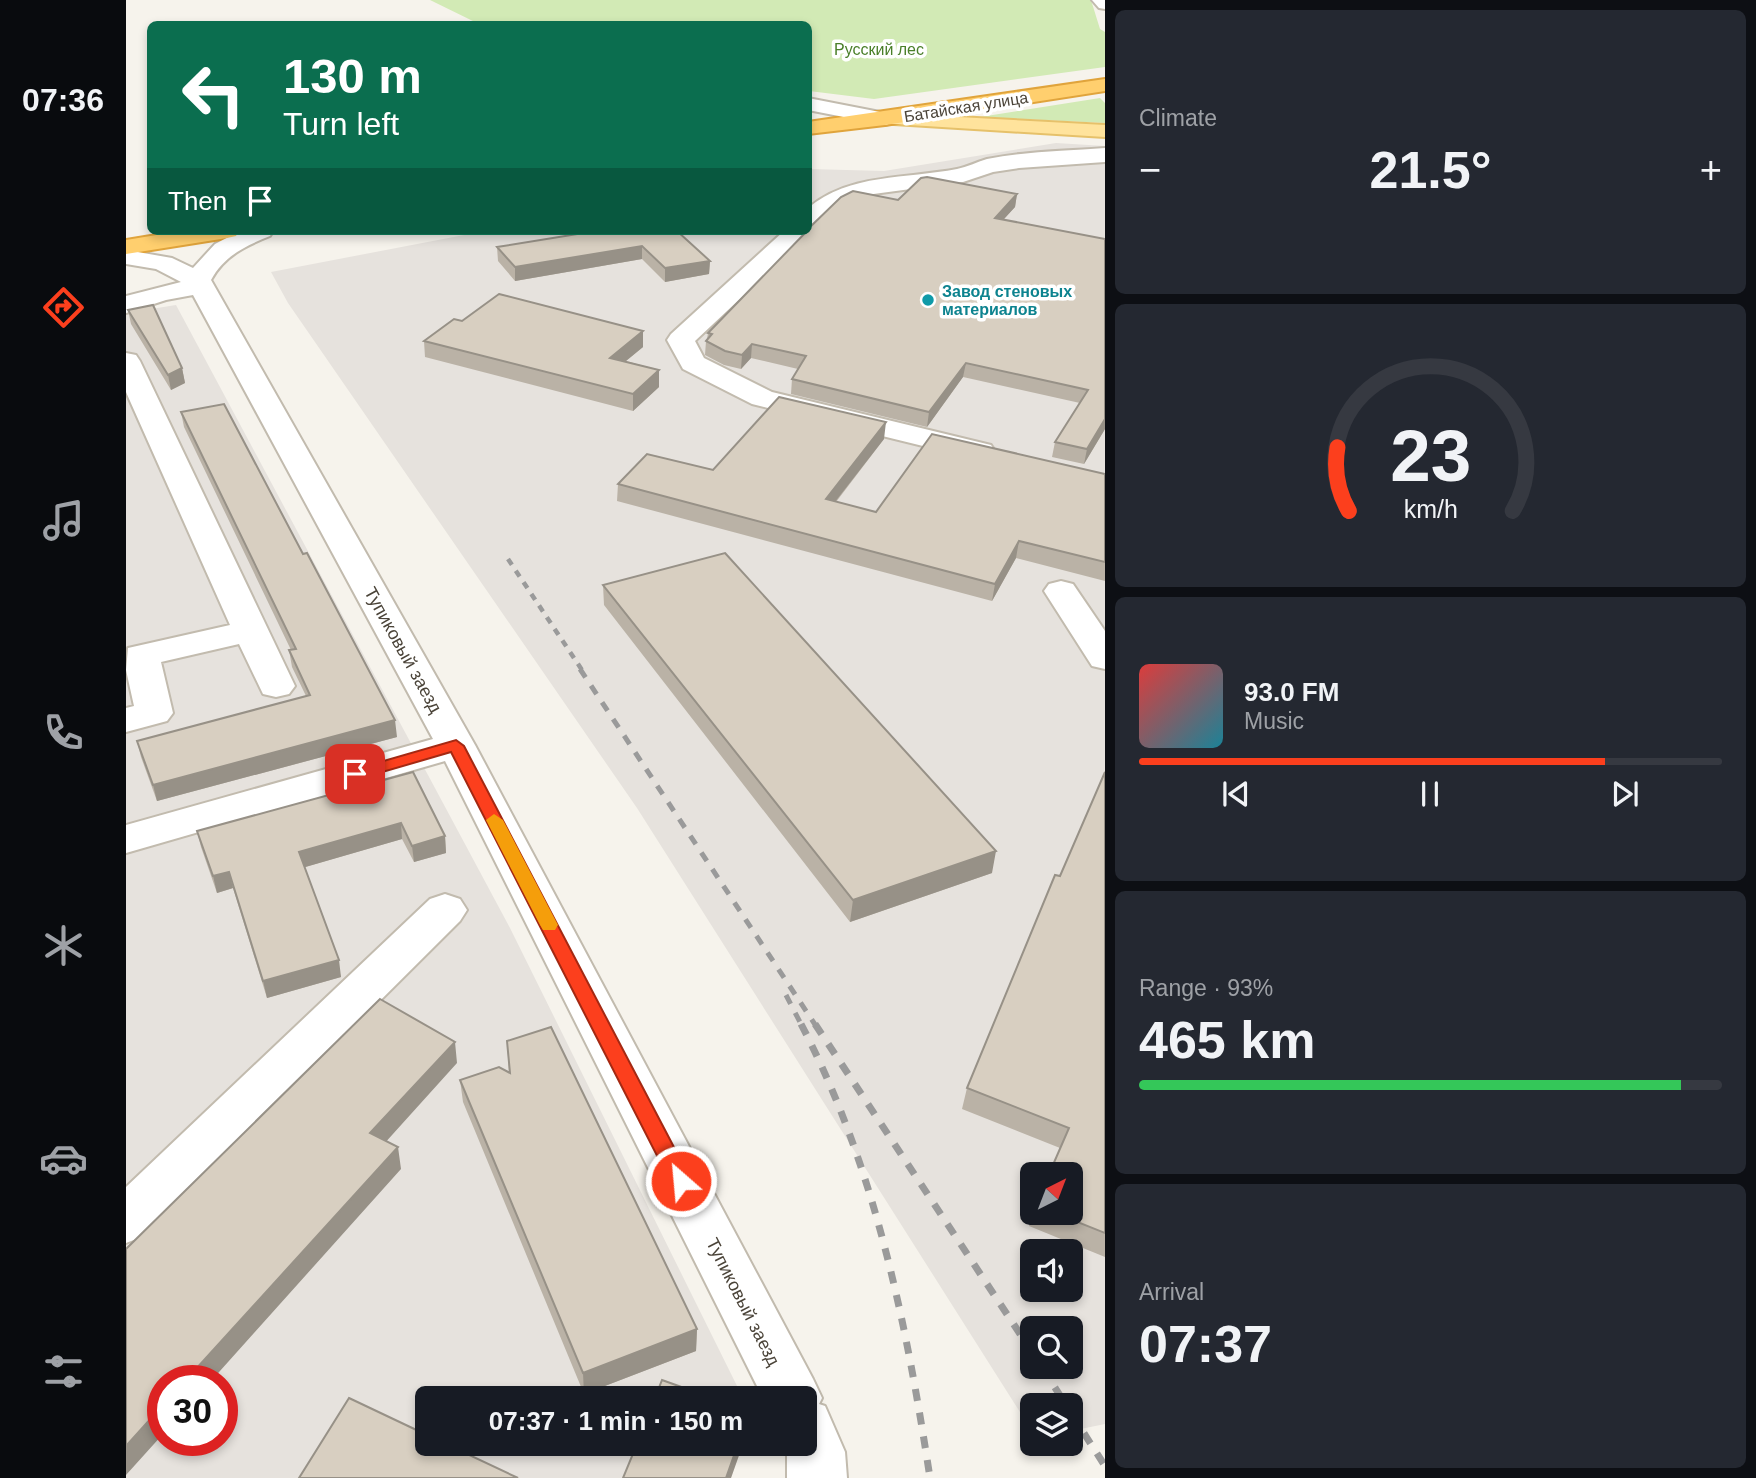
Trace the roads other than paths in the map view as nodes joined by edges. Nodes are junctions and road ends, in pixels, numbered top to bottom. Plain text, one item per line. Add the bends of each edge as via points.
1 (1101, 0) edge
2 (1105, 4) edge
3 (1105, 85) edge
4 (812, 105) edge
5 (885, 119) junction
6 (814, 129) edge
7 (1105, 131) edge
8 (1105, 155) edge
9 (812, 218) edge
10 (147, 226) edge
11 (126, 230) edge
12 (202, 235) edge
13 (253, 235) edge
14 (794, 235) edge
15 (126, 247) edge
16 (126, 257) edge
17 (200, 283) junction
18 (126, 305) edge
19 (126, 361) edge
20 (139, 421) edge
21 (1013, 458) edge
22 (1061, 591) dead end
23 (251, 631) junction
24 (134, 658) edge
25 (1105, 658) edge
26 (276, 686) dead end
27 (126, 720) edge
28 (456, 746) junction
29 (126, 839) edge
30 (444, 911) dead end
31 (126, 1220) edge
32 (787, 1386) edge
33 (816, 1456) edge
34 (817, 1478) edge

1 - 2 street
3 - 5 highway, Батайская улица
4 - 5 street
5 - 6 highway, Батайская улица
5 - 7 main road
8 - 9 street via 1020,161 963,175 861,189 830,202
10 - 11 highway
12 - 15 highway
13 - 17 street via 215,253 206,263
14 - 21 street via 681,340 693,363 762,398
16 - 17 street via 163,263
17 - 18 street
17 - 28 street, Тупиковый заезд
19 - 20 street
20 - 23 street
22 - 25 street
23 - 24 street
23 - 26 street
24 - 27 street via 154,713
28 - 29 street
28 - 32 street, Тупиковый заезд
30 - 31 street
33 - 34 street

